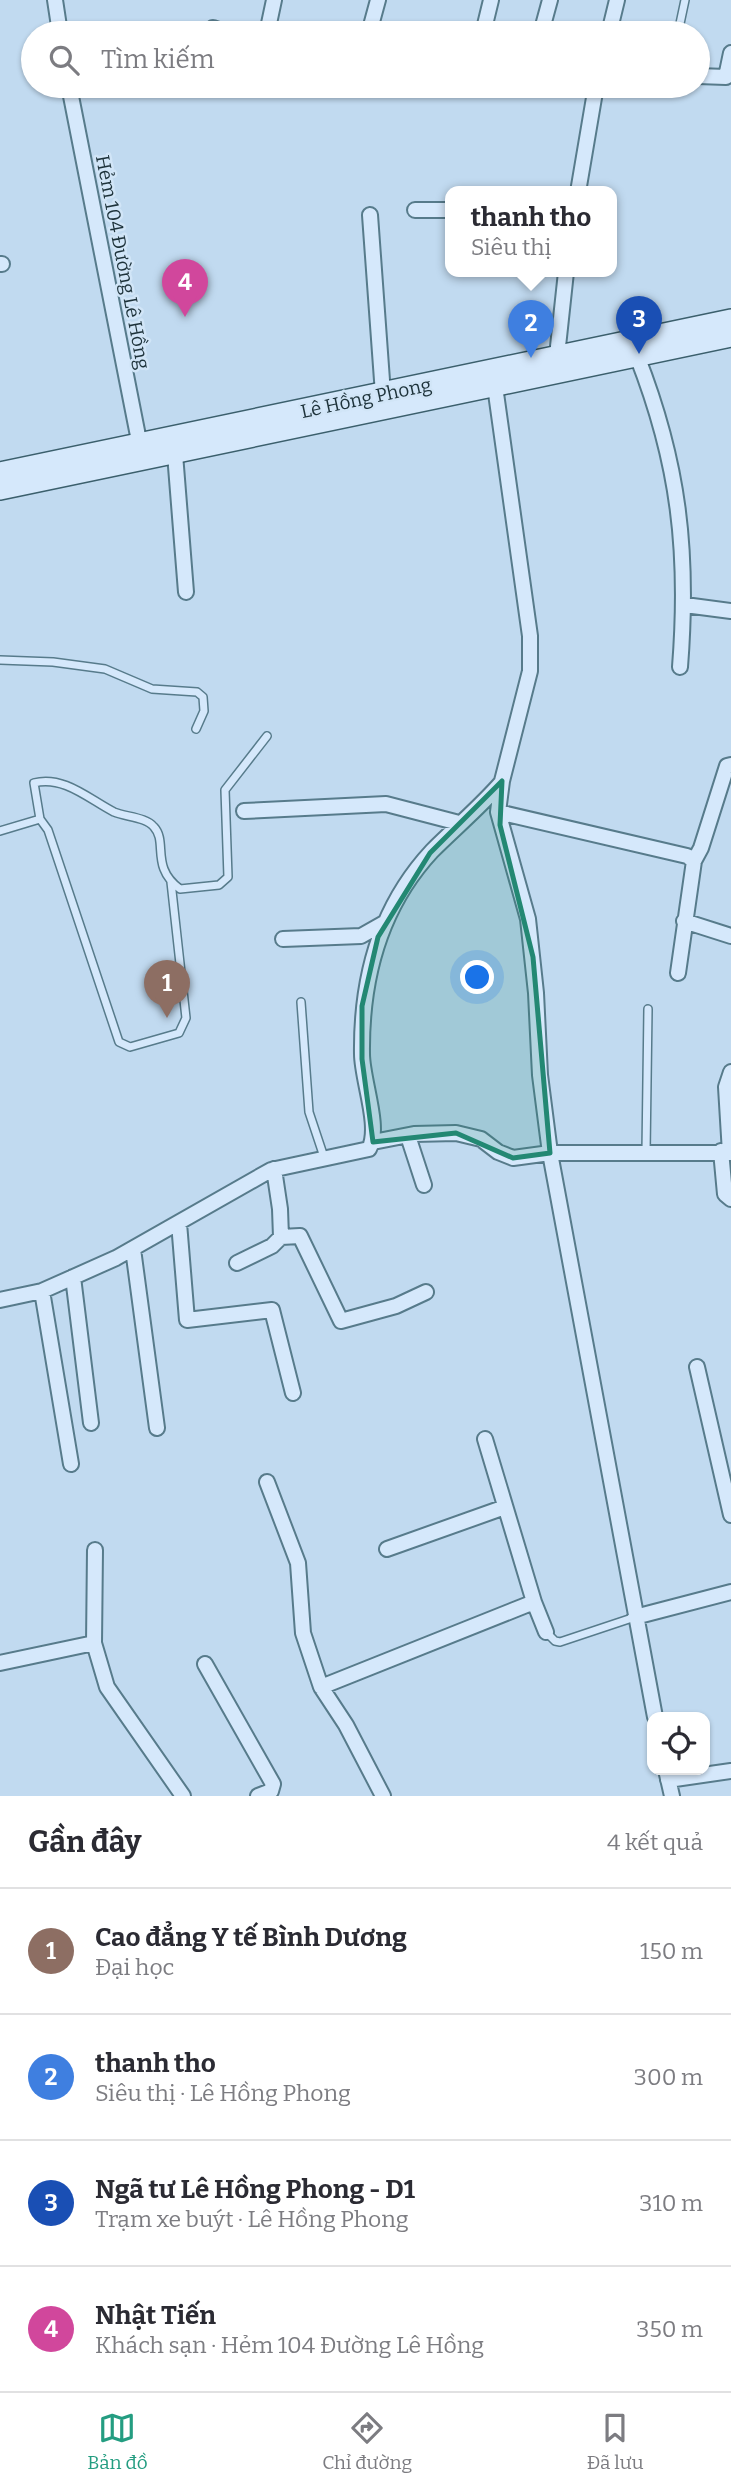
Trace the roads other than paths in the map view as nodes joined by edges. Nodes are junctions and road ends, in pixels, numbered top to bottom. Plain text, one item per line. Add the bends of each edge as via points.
1 (55, 0) edge
2 (274, 0) edge
3 (378, 0) edge
4 (491, 0) edge
5 (550, 0) edge
6 (617, 0) edge
7 (685, 0) edge
8 (59, 21) edge
9 (270, 21) edge
10 (372, 21) edge
11 (486, 21) edge
12 (544, 21) edge
13 (612, 21) edge
14 (681, 21) edge
15 (731, 52) edge
16 (710, 76) edge
17 (728, 77) edge
18 (71, 98) edge
19 (594, 98) edge
20 (579, 186) edge
21 (415, 210) dead end
22 (445, 210) edge
23 (370, 215) dead end
24 (565, 277) edge
25 (731, 320) edge
26 (731, 336) edge
27 (637, 356) junction
28 (556, 365) junction
29 (494, 378) junction
30 (383, 394) junction
31 (141, 453) junction
32 (175, 454) junction
33 (0, 473) edge
34 (0, 489) edge
35 (186, 592) dead end
36 (685, 605) junction
37 (731, 611) edge
38 (0, 660) edge
39 (680, 667) dead end
40 (196, 729) dead end
41 (267, 736) dead end
42 (731, 765) edge
43 (502, 781) junction
44 (244, 811) dead end
45 (498, 812) junction
46 (40, 819) junction
47 (459, 822) junction
48 (0, 831) edge
49 (694, 861) junction
50 (171, 882) junction
51 (684, 921) junction
52 (384, 923) junction
53 (731, 936) edge
54 (283, 939) dead end
55 (678, 973) dead end
56 (301, 1002) dead end
57 (648, 1009) dead end
58 (731, 1072) edge
59 (408, 1136) junction
60 (373, 1142) junction
61 (646, 1152) junction
62 (728, 1152) edge
63 (550, 1153) junction
64 (324, 1157) junction
65 (274, 1169) junction
66 (424, 1185) dead end
67 (731, 1199) edge
68 (179, 1223) junction
69 (281, 1237) junction
70 (133, 1249) junction
71 (237, 1263) dead end
72 (73, 1277) junction
73 (42, 1291) junction
74 (426, 1292) dead end
75 (0, 1300) edge
76 (696, 1367) dead end
77 (293, 1393) dead end
78 (91, 1423) dead end
79 (157, 1428) dead end
80 (485, 1439) dead end
81 (71, 1464) dead end
82 (267, 1482) dead end
83 (505, 1507) junction
84 (731, 1515) edge
85 (387, 1549) dead end
86 (94, 1550) dead end
87 (731, 1592) edge
88 (534, 1602) junction
89 (635, 1617) junction
90 (546, 1632) joint
91 (94, 1643) junction
92 (0, 1663) edge
93 (205, 1664) dead end
94 (321, 1687) junction
95 (655, 1712) edge
96 (731, 1771) edge
97 (710, 1772) edge
98 (667, 1775) edge
99 (183, 1796) edge
100 (258, 1796) edge
101 (383, 1796) edge
102 (672, 1796) edge

1 - 8 street
2 - 9 street
3 - 10 street
4 - 11 street
5 - 12 street
6 - 13 street
7 - 14 lane
15 - 17 street
16 - 17 street
18 - 31 street, Hẻm 104 Đường Lê Hồng
19 - 20 street
21 - 22 street
23 - 30 street
24 - 28 street
25 - 28 street, Lê Hồng Phong
26 - 27 street, Lê Hồng Phong
27 - 28 street, Lê Hồng Phong
27 - 36 street via 671,457
28 - 29 street, Lê Hồng Phong
29 - 30 street, Lê Hồng Phong
29 - 32 street, Lê Hồng Phong
29 - 43 street via 530,636 530,671
30 - 31 street, Lê Hồng Phong
31 - 32 street, Lê Hồng Phong
31 - 33 street, Lê Hồng Phong
31 - 34 street, Lê Hồng Phong
32 - 35 street
36 - 37 street
36 - 39 street
38 - 40 lane via 105,669 152,689 197,692 203,696 204,711
41 - 50 lane via 225,790 228,877 219,885 180,889
42 - 49 street
43 - 45 street
43 - 47 street
44 - 47 street via 386,804
45 - 49 street
45 - 63 street via 530,932
46 - 48 lane
46 - 50 lane via 34,783 41,781 82,791 114,812 149,822 157,829 164,874
46 - 50 lane via 48,830 119,1042 130,1047 179,1032 186,1018
47 - 52 street via 422,864
49 - 51 street
51 - 53 street
51 - 55 street
52 - 54 street via 360,936
52 - 60 street via 362,1006 363,1071
56 - 64 lane via 309,1112
57 - 61 lane
58 - 62 street via 726,1087
59 - 60 street
59 - 63 street via 456,1133 481,1139 513,1158
59 - 66 street
60 - 64 street via 369,1149
61 - 62 street
61 - 63 street
62 - 67 street via 725,1194
63 - 89 street
64 - 65 street
65 - 68 street
65 - 69 street
68 - 70 street
68 - 77 street via 187,1321 272,1310
69 - 71 street
69 - 74 street via 300,1236 341,1321 396,1306
70 - 72 street
70 - 79 street
72 - 73 street
72 - 78 street
73 - 75 street
73 - 81 street
76 - 84 street
80 - 83 street
82 - 94 street via 298,1563 303,1633
83 - 85 street
83 - 88 street
86 - 91 street
87 - 89 street
88 - 90 street
88 - 94 street
89 - 90 lane via 560,1642
89 - 95 street
91 - 92 street
91 - 99 street via 107,1687
93 - 100 street via 273,1784 271,1791
94 - 101 street
96 - 97 street
98 - 102 street

